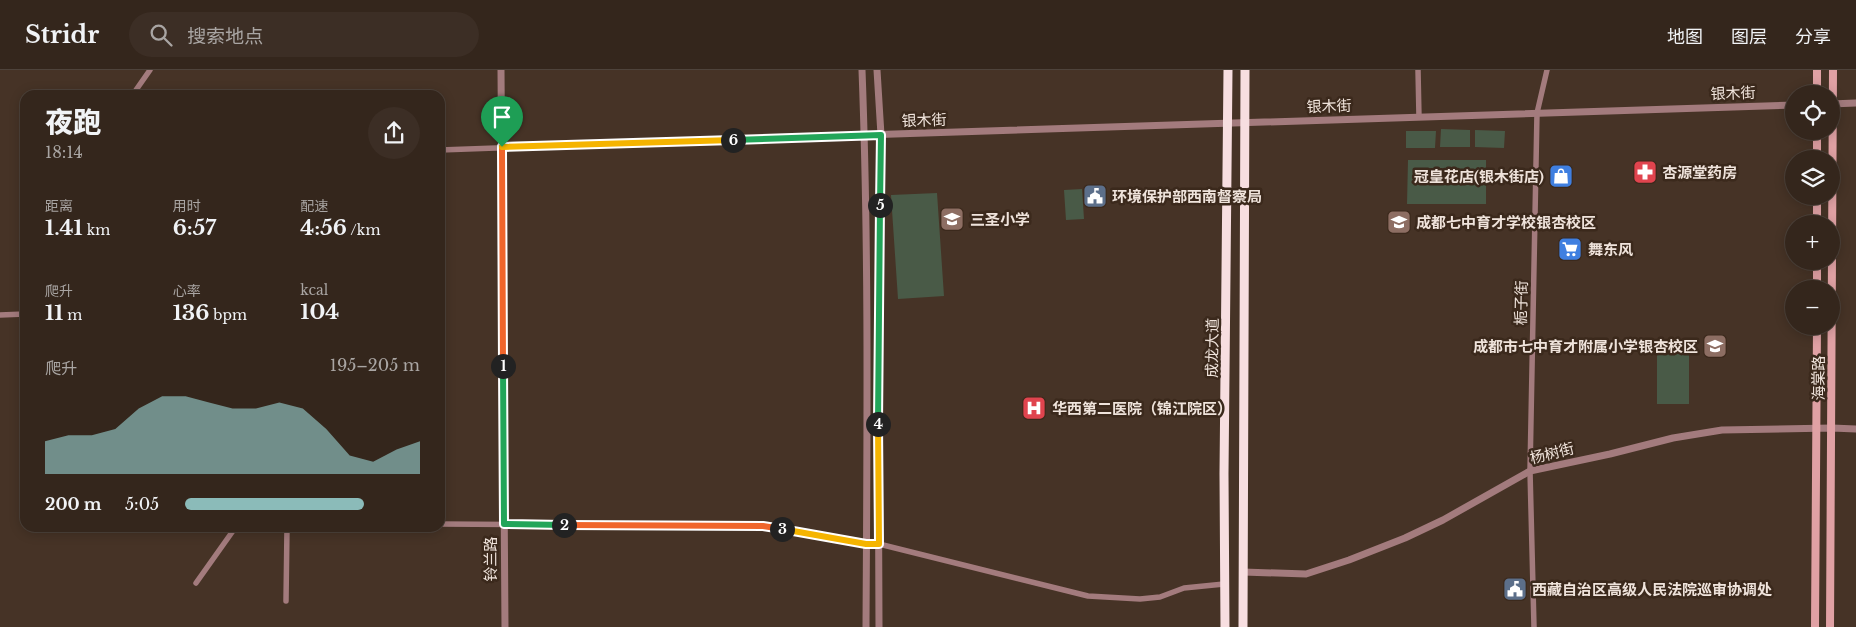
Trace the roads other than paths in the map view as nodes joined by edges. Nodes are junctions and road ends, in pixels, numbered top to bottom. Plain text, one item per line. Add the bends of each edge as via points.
1 (150, 70) edge
2 (501, 70) edge
3 (862, 70) edge
4 (877, 70) edge
5 (1228, 70) edge
6 (1245, 70) edge
7 (1418, 70) edge
8 (1547, 70) edge
9 (1817, 70) edge
10 (1833, 70) edge
11 (1817, 85) edge
12 (1833, 85) edge
13 (136, 90) dead end
14 (1856, 103) edge
15 (1840, 104) edge
16 (1785, 105) edge
17 (1537, 113) junction
18 (1419, 117) junction
19 (1228, 123) junction
20 (1245, 123) junction
21 (864, 135) junction
22 (881, 135) junction
23 (1832, 140) edge
24 (502, 147) junction
25 (445, 150) edge
26 (20, 314) edge
27 (0, 315) edge
28 (1816, 335) edge
29 (1816, 428) junction
30 (1832, 428) junction
31 (1856, 430) edge
32 (1530, 471) junction
33 (445, 524) edge
34 (504, 524) junction
35 (232, 532) edge
36 (287, 532) edge
37 (866, 544) junction
38 (879, 544) junction
39 (1243, 572) junction
40 (196, 582) dead end
41 (1224, 584) junction
42 (286, 600) dead end
43 (505, 627) edge
44 (866, 627) edge
45 (879, 627) edge
46 (1225, 627) edge
47 (1243, 627) edge
48 (1534, 627) edge
49 (1815, 627) edge
50 (1830, 627) edge

1 - 13 street
2 - 24 street, 铃兰路
3 - 21 street
4 - 22 street
5 - 19 highway, 成龙大道
6 - 20 highway
7 - 18 street
8 - 17 street, 栀子街
9 - 11 main road
10 - 12 main road, 海棠路
14 - 15 street
16 - 17 street, 银木街
17 - 18 street, 银木街
17 - 32 street, 栀子街
18 - 20 street, 银木街
19 - 20 street, 银木街
19 - 22 street, 银木街
19 - 41 highway, 成龙大道
20 - 39 highway
21 - 22 street, 银木街
21 - 24 street
21 - 37 street via 868,346
22 - 38 street
23 - 30 main road, 海棠路
24 - 25 street
24 - 34 street, 铃兰路
26 - 27 street
28 - 29 main road, 海棠路
29 - 30 street, 杨树街
29 - 32 street, 杨树街 via 1722,430
29 - 49 main road, 海棠路
30 - 31 street, 杨树街
30 - 50 main road, 海棠路
32 - 39 street, 杨树街 via 1443,520 1349,560 1306,574
32 - 48 street, 栀子街
33 - 34 street
34 - 37 street via 763,526
34 - 43 street, 铃兰路
35 - 40 street
36 - 42 street
37 - 38 street
37 - 44 street
38 - 41 street via 1088,596 1140,599 1160,597 1184,588
38 - 45 street
39 - 47 highway
41 - 46 highway, 成龙大道

